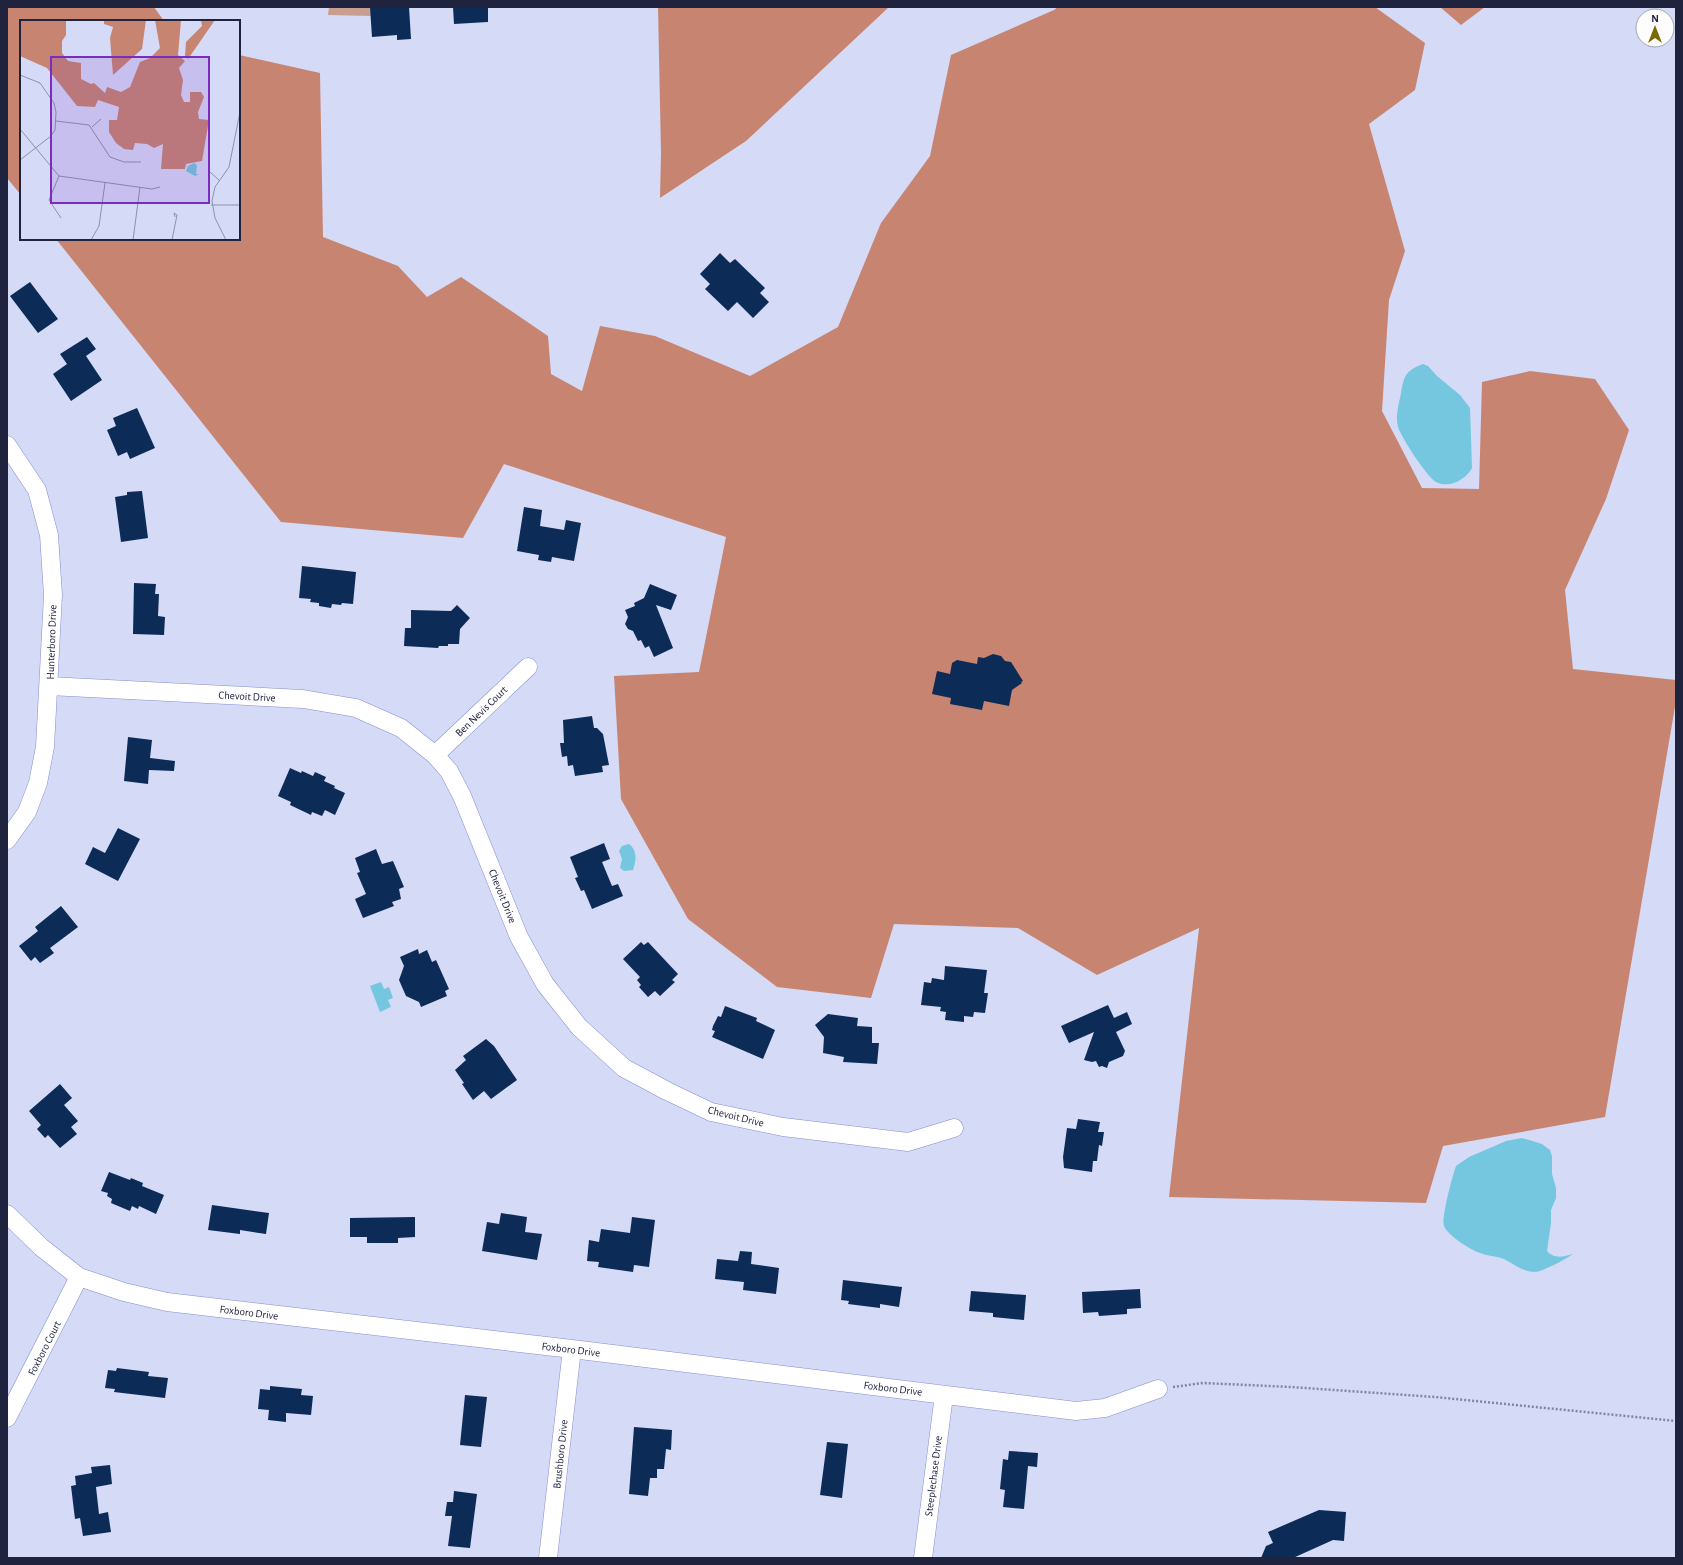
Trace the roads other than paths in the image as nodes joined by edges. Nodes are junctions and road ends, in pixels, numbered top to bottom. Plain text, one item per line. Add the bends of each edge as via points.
1 (7, 445) edge
2 (528, 667) dead end
3 (49, 686) junction
4 (435, 755) junction
5 (7, 840) edge
6 (954, 1128) dead end
7 (7, 1214) edge
8 (80, 1277) junction
9 (572, 1349) junction
10 (1158, 1389) road end
11 (944, 1395) junction
12 (7, 1418) edge
13 (548, 1558) edge
14 (923, 1558) edge

1 - 3 street, Hunterboro Drive via 36,490 49,535 53,595
2 - 4 street, Ben Nevis Court
3 - 4 street, Chevoit Drive via 302,699 356,708 401,728
3 - 5 street, Hunterboro Drive via 45,747 38,783 27,812
4 - 6 street, Chevoit Drive via 449,771 462,796 519,937 545,984 579,1027 624,1068 711,1112 783,1127 908,1142
7 - 8 street, Foxboro Drive via 41,1247
8 - 9 street, Foxboro Drive via 124,1292 167,1302
8 - 12 street, Foxboro Court
9 - 11 street, Foxboro Drive
9 - 13 street, Brushboro Drive
10 - 11 street, Foxboro Drive via 1105,1408 1076,1411
11 - 14 street, Steeplechase Drive

